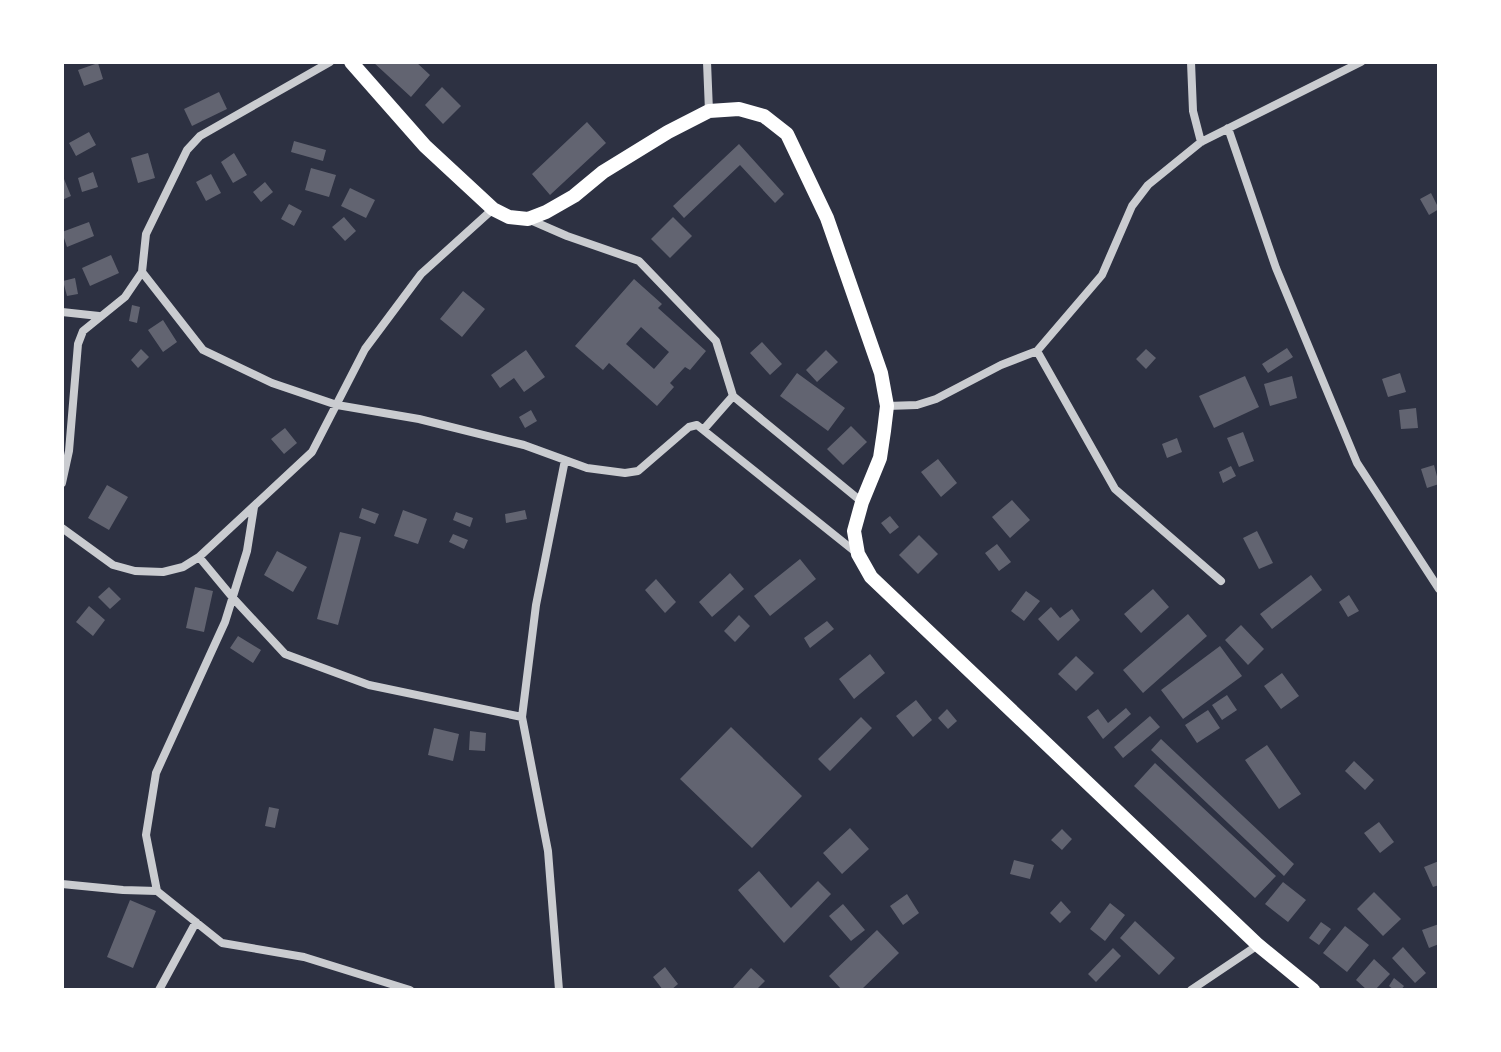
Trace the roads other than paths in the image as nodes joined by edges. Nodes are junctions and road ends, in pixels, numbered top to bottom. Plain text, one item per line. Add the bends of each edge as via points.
1 (330, 62) edge
2 (351, 62) edge
3 (707, 62) edge
4 (1191, 62) edge
5 (1361, 62) edge
6 (709, 111) junction
7 (1228, 128) junction
8 (1201, 142) junction
9 (493, 209) junction
10 (528, 219) junction
11 (142, 272) junction
12 (62, 312) edge
13 (99, 316) junction
14 (1037, 351) junction
15 (733, 396) junction
16 (337, 405) junction
17 (887, 406) junction
18 (704, 429) junction
19 (565, 460) junction
20 (62, 483) edge
21 (862, 502) junction
22 (254, 507) junction
23 (62, 528) edge
24 (858, 554) junction
25 (199, 557) junction
26 (1221, 581) dead end
27 (1439, 589) edge
28 (233, 598) junction
29 (522, 717) junction
30 (62, 884) edge
31 (157, 891) junction
32 (196, 922) junction
33 (1258, 945) junction
34 (159, 990) edge
35 (410, 990) edge
36 (559, 990) edge
37 (1191, 990) edge
38 (1313, 990) edge

1 - 11 street via 193,142 146,234
2 - 9 main road via 425,146
3 - 6 street
4 - 8 street via 1193,111
5 - 7 street
6 - 10 main road
6 - 17 main road via 739,109 764,116 787,134 832,231 881,373
7 - 8 street
7 - 27 street via 1276,268 1357,463
8 - 14 street via 1148,185 1132,206 1102,275
9 - 10 main road
9 - 16 street via 421,274 365,349
10 - 15 street via 639,261 716,341
11 - 13 street via 125,297
11 - 16 street via 203,350 272,383
12 - 13 street
13 - 20 street via 78,344
14 - 17 street via 936,399
14 - 26 street via 1115,489
15 - 18 street
15 - 21 street
16 - 19 street via 475,432
16 - 22 street via 312,452
17 - 21 main road via 880,458
18 - 19 street via 689,427 638,471 587,468
18 - 24 street
19 - 29 street via 536,605
21 - 24 main road via 854,531
22 - 25 street
22 - 28 street
23 - 25 street via 113,565 135,571 163,572
24 - 33 main road via 871,577
25 - 28 street
28 - 29 street via 285,654 369,685
28 - 31 street via 156,773 146,835
29 - 36 street via 548,851
30 - 31 street
31 - 32 street
32 - 34 street
32 - 35 street via 222,943 304,957
33 - 37 street
33 - 38 main road

